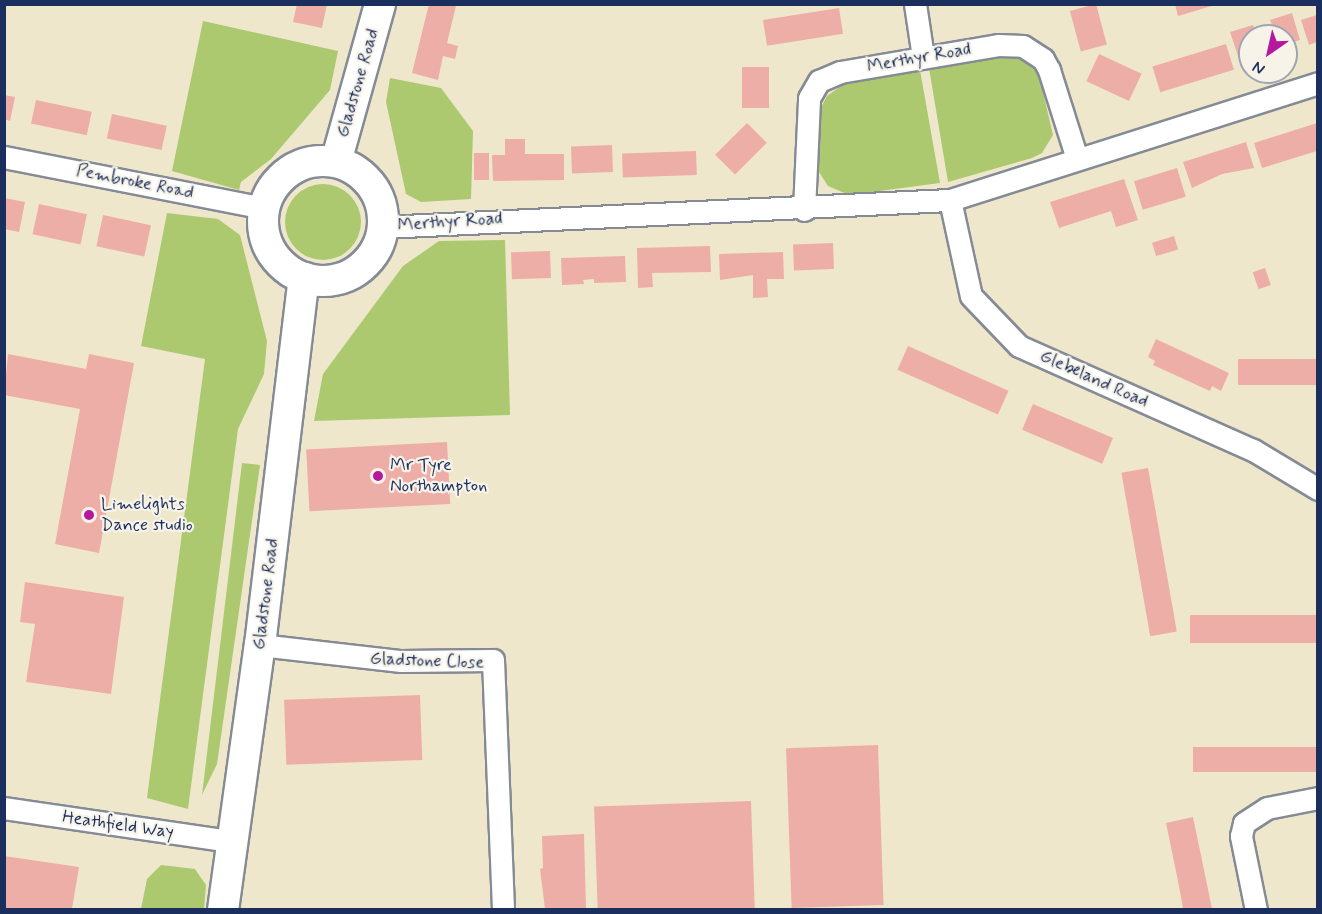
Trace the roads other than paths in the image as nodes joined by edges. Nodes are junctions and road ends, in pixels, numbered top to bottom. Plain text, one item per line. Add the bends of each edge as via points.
1 (380, 4) edge
2 (915, 4) edge
3 (923, 57) junction
4 (1317, 82) edge
5 (4, 157) edge
6 (1077, 159) junction
7 (336, 162) junction
8 (950, 200) junction
9 (264, 208) junction
10 (804, 210) junction
11 (383, 226) junction
12 (304, 278) junction
13 (1317, 489) edge
14 (260, 645) junction
15 (1317, 798) edge
16 (4, 808) edge
17 (231, 841) junction
18 (223, 909) edge
19 (503, 909) edge
20 (1256, 909) edge

1 - 7 street, Gladstone Road
2 - 3 street
3 - 6 street, Merthyr Road via 998,45 1023,46 1034,52 1049,70
3 - 10 street, Merthyr Road via 840,72 814,87 805,117
4 - 6 street, Merthyr Road
5 - 9 street, Pembroke Road
6 - 8 street, Merthyr Road
7 - 9 street via 299,166 277,183
7 - 11 street via 366,179 377,193
8 - 10 street, Merthyr Road
8 - 13 street, Glebeland Road via 971,296 1019,345 1252,450
9 - 12 street via 267,243 276,258
10 - 11 street, Merthyr Road
11 - 12 street via 379,244 356,272 340,279
12 - 14 street, Gladstone Road
14 - 17 street, Gladstone Road
14 - 19 street, Gladstone Close via 401,662 493,660
15 - 20 street via 1267,808 1244,822 1241,836
16 - 17 street, Heathfield Way
17 - 18 street, Gladstone Road

